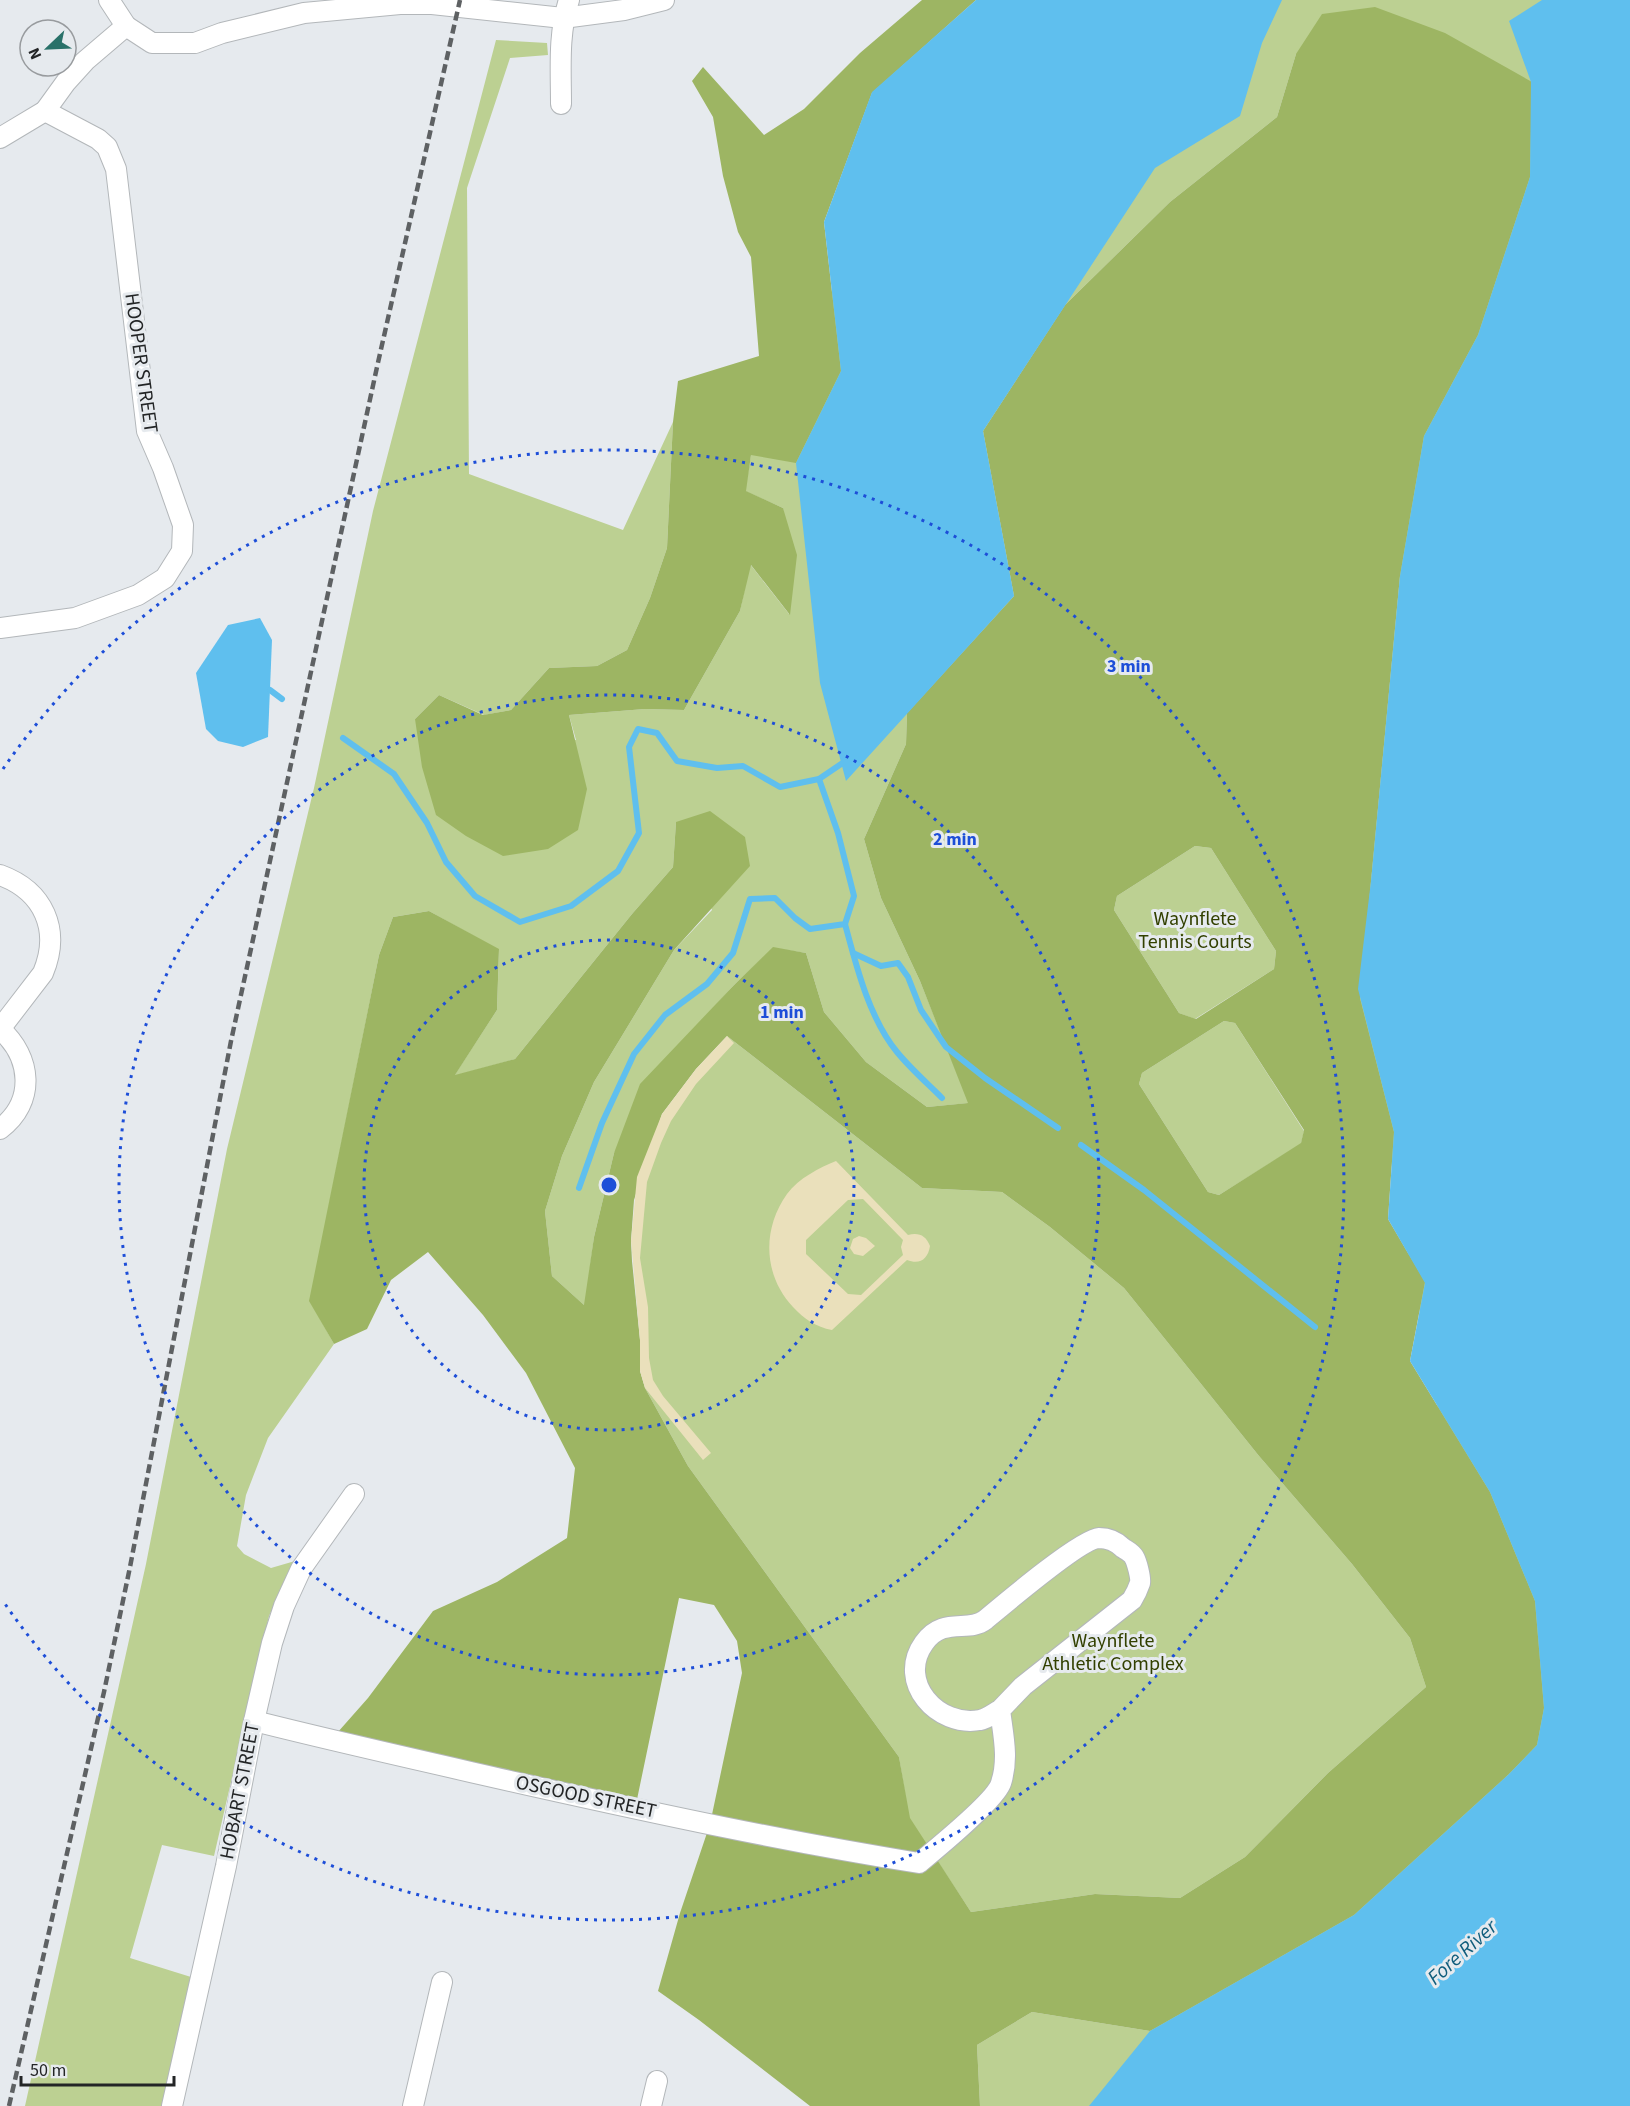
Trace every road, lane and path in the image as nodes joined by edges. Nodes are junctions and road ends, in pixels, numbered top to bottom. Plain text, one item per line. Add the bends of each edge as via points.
1 (109, 0) edge
2 (663, 0) edge
3 (566, 9) edge
4 (126, 26) junction
5 (561, 105) dead end
6 (45, 111) junction
7 (0, 138) edge
8 (0, 628) edge
9 (0, 875) edge
10 (0, 1029) edge
11 (0, 1129) edge
12 (354, 1494) dead end
13 (1000, 1710) junction
14 (254, 1721) junction
15 (442, 1982) dead end
16 (657, 2082) dead end
17 (172, 2106) edge
18 (413, 2106) edge
19 (651, 2106) edge

1 - 4 street
2 - 3 street via 624,10
3 - 4 street via 400,4 304,12 195,43 152,43
3 - 5 street via 561,40
4 - 6 street via 66,81
6 - 7 street
6 - 8 street, HOOPER STREET via 98,139 107,147 116,170 147,432 183,525 182,551 165,578 138,595 75,618
9 - 10 street via 20,884 36,899 47,918 51,940 43,973
10 - 11 street via 20,1052 26,1081 18,1110
12 - 14 street, HOBART STREET via 301,1569 284,1606
13 - 13 street via 1023,1686 1132,1600 1140,1582 1133,1556 1117,1542 1097,1538 1075,1549 978,1625 940,1629 925,1642 916,1657 915,1675 921,1694 937,1710 958,1721 982,1720
13 - 14 street, OSGOOD STREET via 1006,1758 1001,1785 919,1863 635,1809
14 - 17 street, HOBART STREET
15 - 18 street
16 - 19 street

